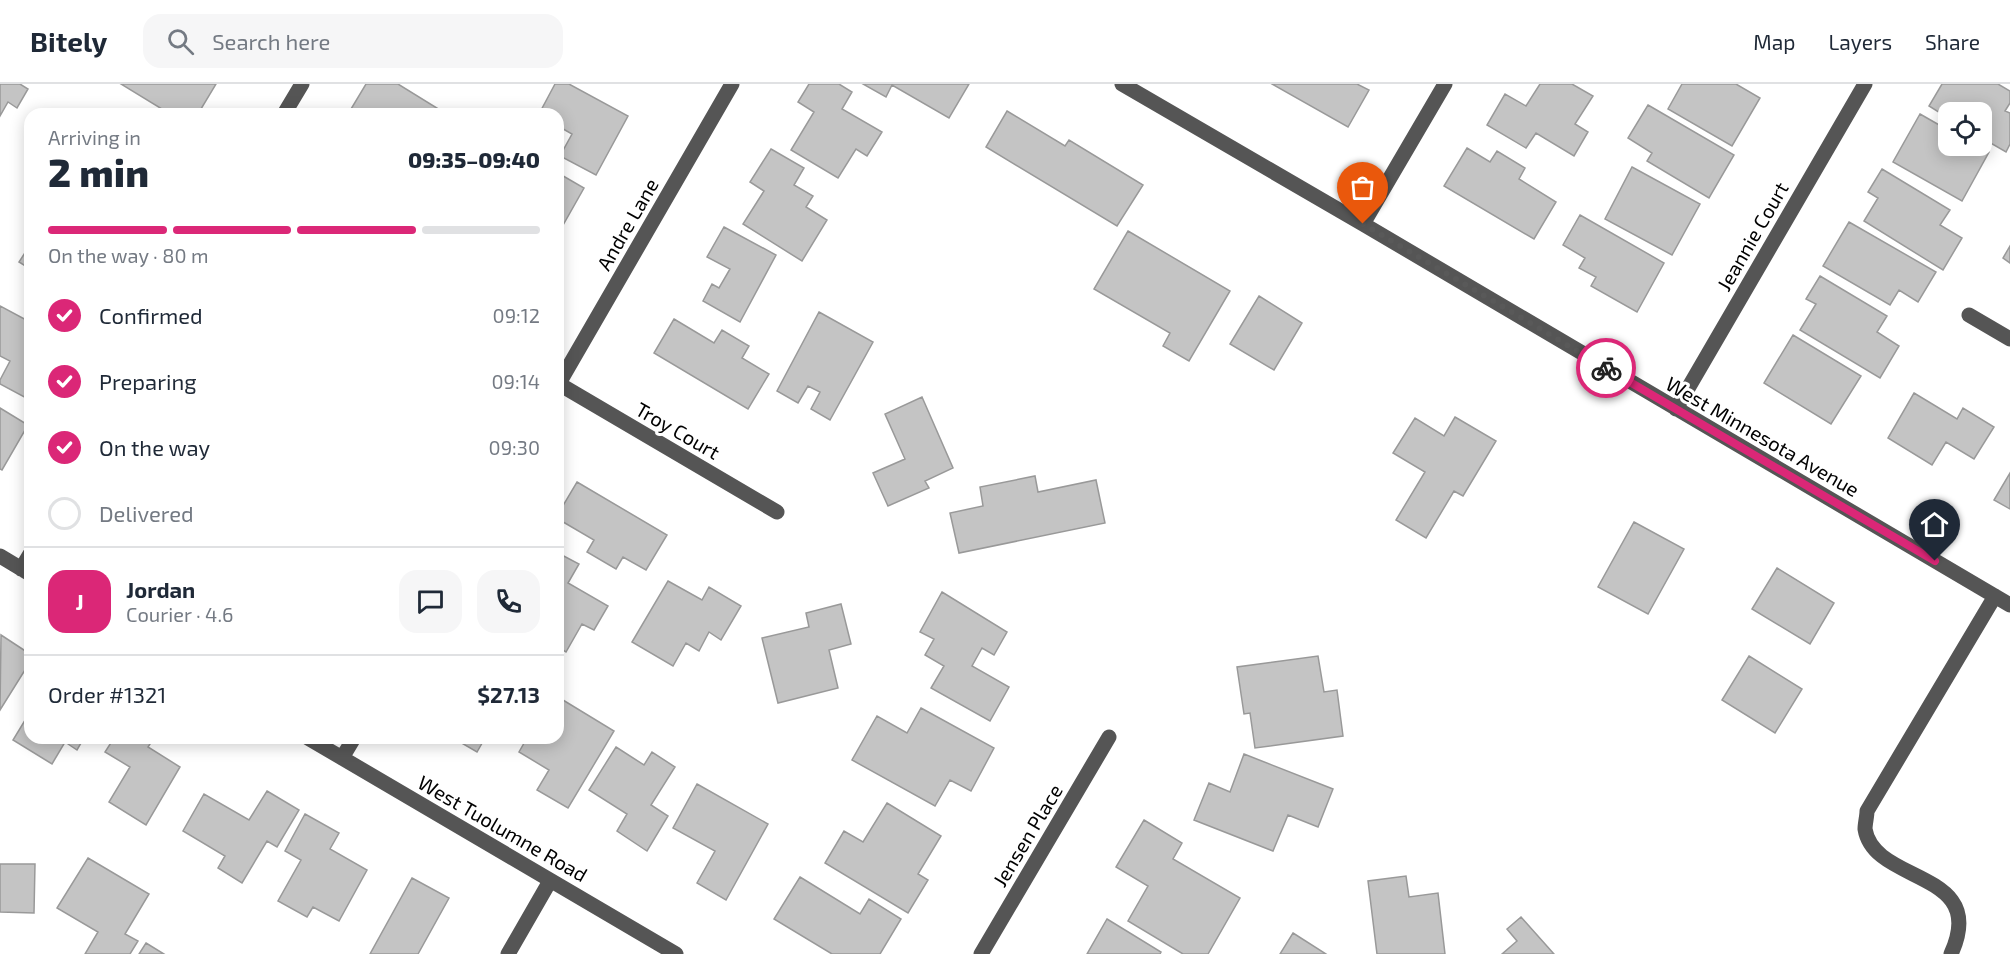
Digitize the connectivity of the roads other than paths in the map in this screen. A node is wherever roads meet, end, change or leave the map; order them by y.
1 (302, 84) edge
2 (732, 84) edge
3 (1122, 84) edge
4 (1445, 84) edge
5 (1865, 84) edge
6 (288, 108) edge
7 (1363, 224) junction
8 (1969, 315) dead end
9 (2010, 339) edge
10 (564, 375) edge
11 (564, 388) edge
12 (1676, 409) junction
13 (777, 512) dead end
14 (0, 556) edge
15 (24, 570) edge
16 (1995, 596) junction
17 (2010, 605) edge
18 (1109, 737) dead end
19 (318, 744) edge
20 (350, 744) edge
21 (342, 758) junction
22 (550, 881) junction
23 (508, 954) edge
24 (676, 954) edge
25 (981, 954) edge
26 (1951, 954) edge

1 - 6 street
2 - 10 street, Andre Lane
3 - 7 street, West Minnesota Avenue
4 - 7 street
5 - 12 street, Jeannie Court
7 - 12 street, West Minnesota Avenue
8 - 9 street
11 - 13 street, Troy Court
12 - 16 street, West Minnesota Avenue
14 - 15 street
16 - 17 street, West Minnesota Avenue
16 - 26 street
18 - 25 street, Jensen Place
19 - 21 street, West Tuolumne Road
20 - 21 street
21 - 22 street, West Tuolumne Road
22 - 23 street
22 - 24 street, West Tuolumne Road

